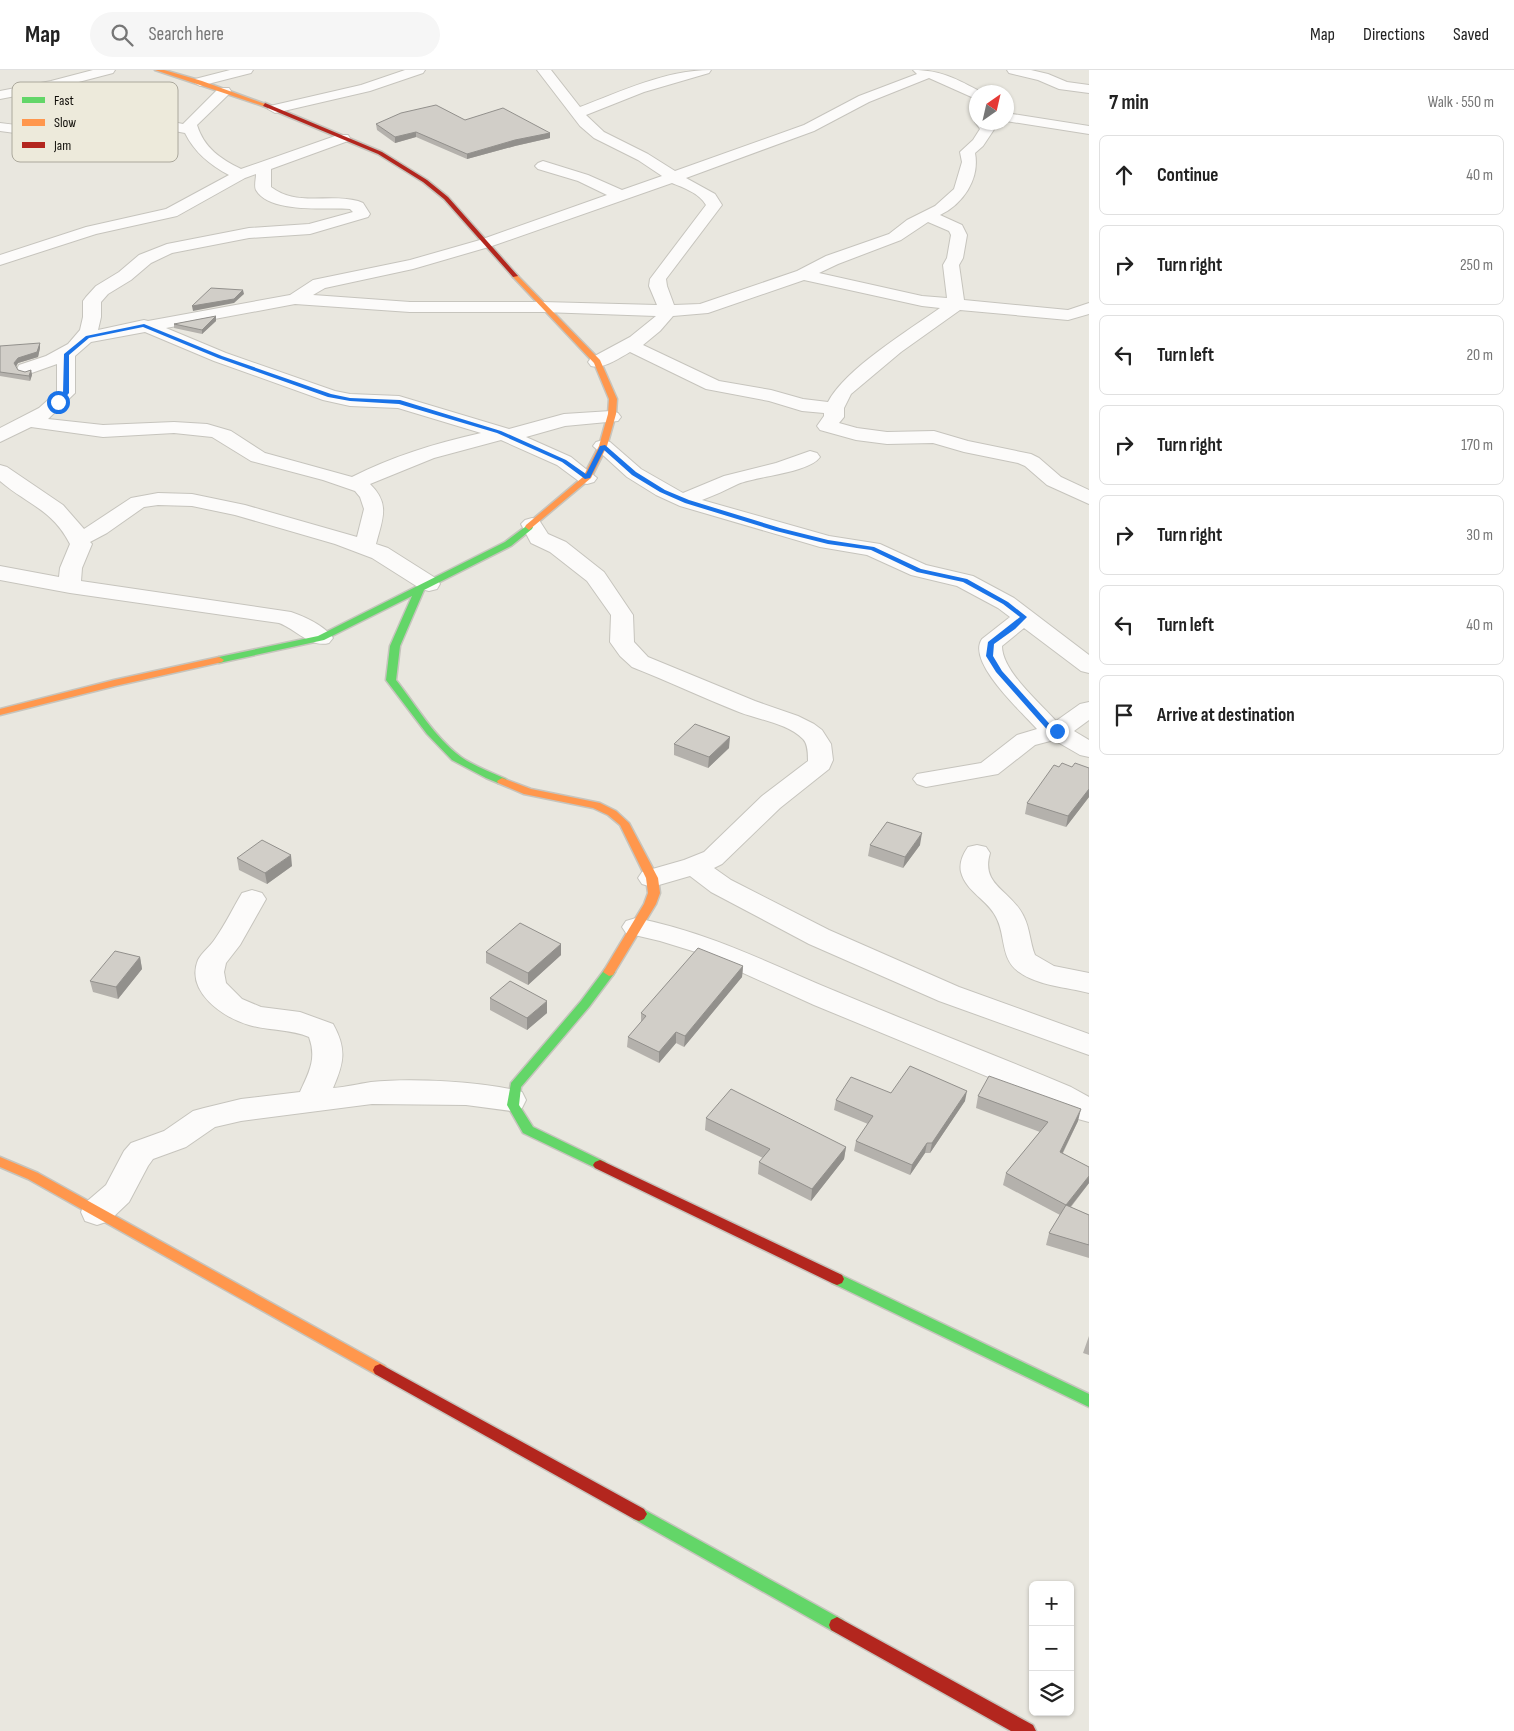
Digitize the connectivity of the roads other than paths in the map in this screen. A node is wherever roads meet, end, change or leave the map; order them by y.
1 (57, 70) edge
2 (108, 70) edge
3 (158, 70) edge
4 (246, 70) edge
5 (418, 70) edge
6 (544, 70) edge
7 (704, 70) edge
8 (1014, 70) edge
9 (960, 73) dead end
10 (929, 74) edge
11 (86, 76) junction
12 (60, 82) edge
13 (200, 82) junction
14 (1089, 89) edge
15 (224, 91) junction
16 (969, 91) edge
17 (275, 109) junction
18 (577, 113) junction
19 (1014, 118) edge
20 (178, 127) edge
21 (191, 130) junction
22 (987, 130) edge
23 (1089, 130) edge
24 (343, 138) junction
25 (264, 166) junction
26 (543, 166) dead end
27 (240, 175) junction
28 (673, 177) junction
29 (622, 196) junction
30 (928, 216) junction
31 (486, 243) junction
32 (0, 260) edge
33 (803, 275) junction
34 (295, 299) junction
35 (956, 305) junction
36 (543, 307) junction
37 (1089, 308) edge
38 (668, 311) junction
39 (1061, 315) junction
40 (144, 325) junction
41 (1089, 327) edge
42 (88, 337) junction
43 (629, 345) junction
44 (66, 355) junction
45 (598, 362) junction
46 (26, 369) dead end
47 (834, 408) junction
48 (611, 417) junction
49 (29, 421) junction
50 (506, 435) junction
51 (0, 436) edge
52 (603, 446) junction
53 (810, 457) dead end
54 (0, 471) edge
55 (587, 478) junction
56 (354, 484) junction
57 (1089, 498) edge
58 (683, 500) junction
59 (532, 524) junction
60 (79, 539) junction
61 (365, 547) junction
62 (0, 573) edge
63 (70, 586) junction
64 (425, 586) junction
65 (1024, 617) junction
66 (321, 638) junction
67 (1089, 666) edge
68 (1089, 709) edge
69 (0, 712) edge
70 (1055, 732) junction
71 (1089, 750) edge
72 (926, 779) dead end
73 (977, 853) dead end
74 (694, 866) junction
75 (652, 878) junction
76 (252, 899) dead end
77 (636, 927) junction
78 (1089, 983) edge
79 (1089, 1045) edge
80 (511, 1100) junction
81 (311, 1102) junction
82 (1089, 1111) edge
83 (0, 1162) edge
84 (96, 1212) junction
85 (1089, 1401) edge
86 (1027, 1731) edge

1 - 11 street
2 - 11 street
3 - 13 street
4 - 13 street
5 - 17 street
6 - 18 street
7 - 18 street
8 - 14 street
9 - 10 street
10 - 16 street
10 - 28 street
11 - 12 street
13 - 15 street
15 - 17 street
15 - 21 street
17 - 24 street
18 - 28 street
19 - 23 street
20 - 21 street
21 - 27 street
22 - 30 street
24 - 25 street
24 - 31 street
25 - 27 street
25 - 42 street
26 - 29 street
27 - 32 street
28 - 29 street
28 - 38 street
29 - 31 street
30 - 33 street
30 - 35 street
31 - 34 street
31 - 36 street
33 - 35 street
33 - 38 street
34 - 36 street
34 - 40 street
35 - 39 street
35 - 47 street
36 - 38 street
36 - 45 street
37 - 39 street
38 - 43 street
39 - 41 street
40 - 42 street
40 - 50 street
42 - 44 street
43 - 45 street
43 - 47 street
44 - 46 street
44 - 49 street
45 - 48 street
47 - 57 street
48 - 50 street
48 - 52 street
49 - 51 street
49 - 56 street
50 - 55 street
50 - 56 street
52 - 55 street
52 - 58 street
53 - 58 street
54 - 60 street
55 - 59 street
56 - 61 street
58 - 65 street
59 - 64 street
59 - 74 street
60 - 61 street
60 - 63 street
61 - 64 street
62 - 63 street
63 - 66 street
64 - 66 street
64 - 75 street
65 - 67 street
65 - 70 street
66 - 69 street
68 - 70 street
70 - 71 street
70 - 72 street
73 - 78 street
74 - 75 street
74 - 79 street
75 - 77 street
76 - 81 street
77 - 80 street
77 - 82 street
80 - 81 street
80 - 85 street
81 - 84 street
83 - 84 street
84 - 86 street

